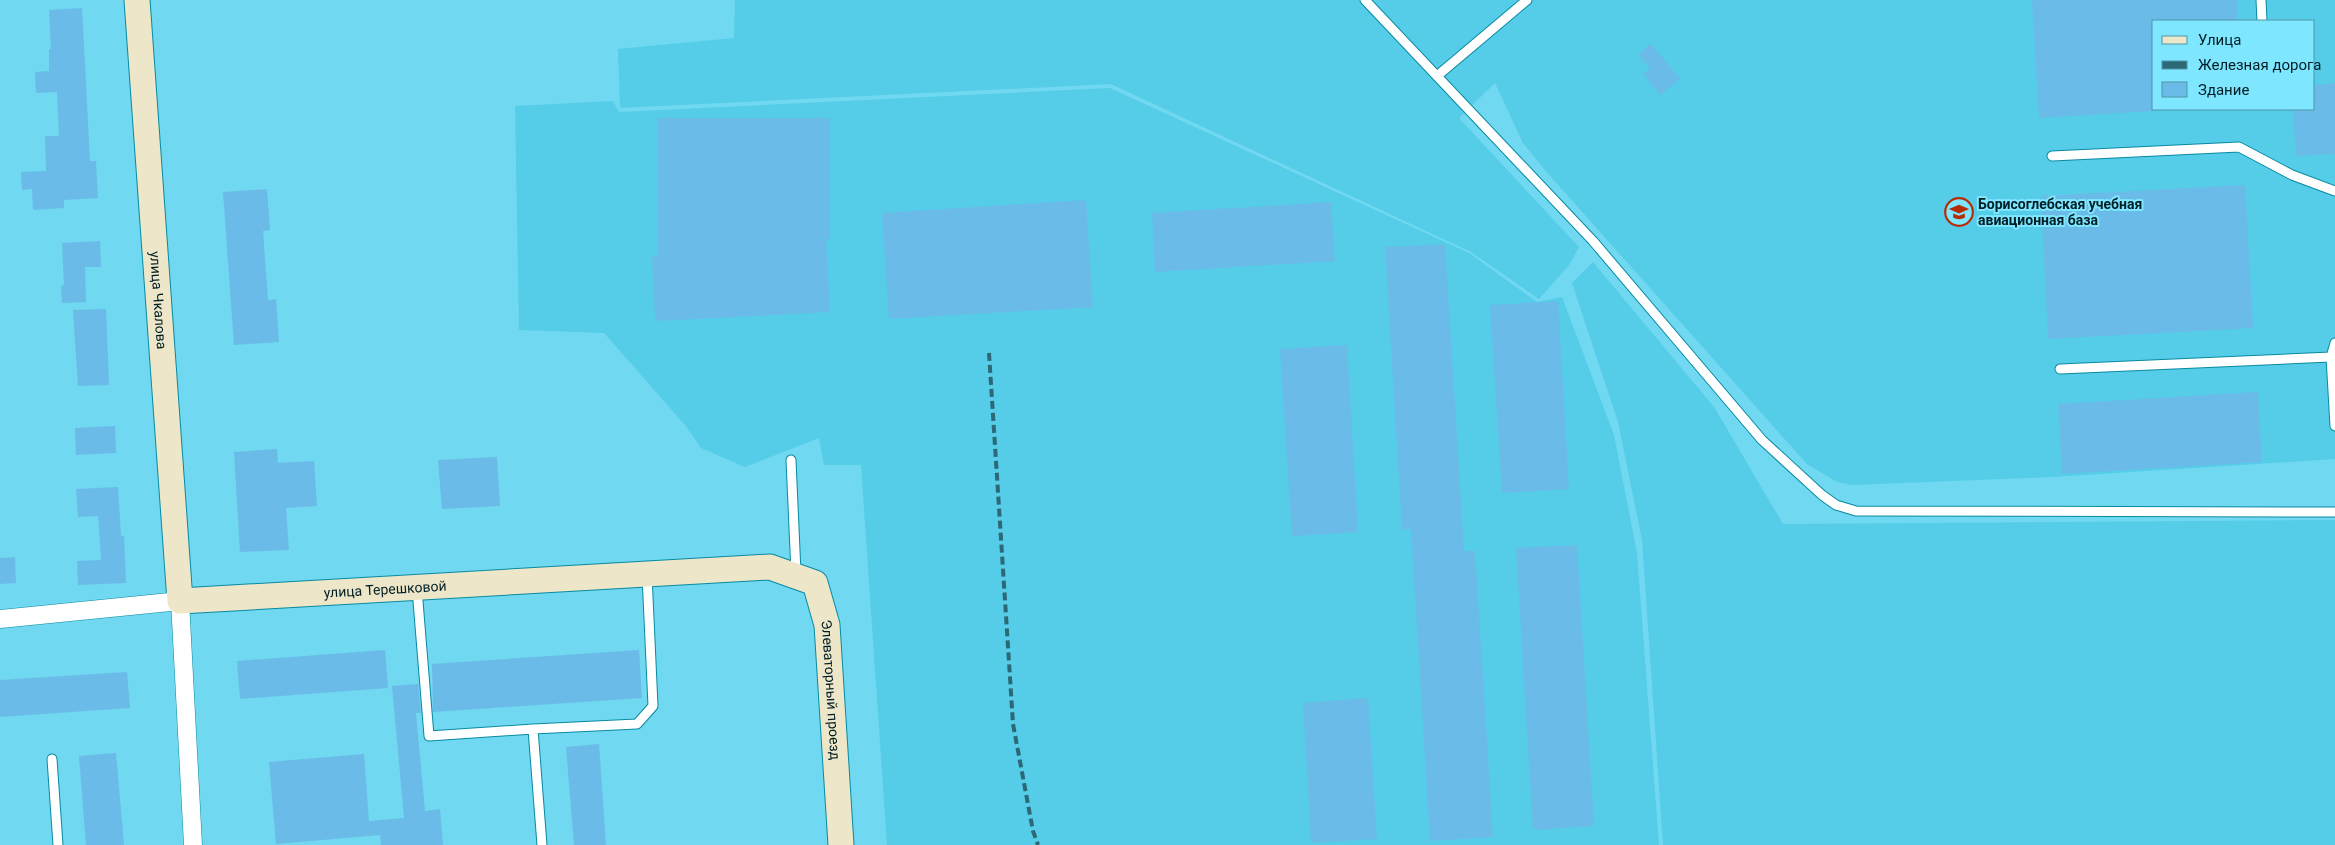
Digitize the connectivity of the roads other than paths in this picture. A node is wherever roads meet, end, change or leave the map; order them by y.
1 (137, 0) edge
2 (1365, 0) edge
3 (1527, 0) edge
4 (2261, 0) edge
5 (2262, 20) edge
6 (1437, 76) junction
7 (2052, 156) dead end
8 (2335, 191) edge
9 (2335, 343) edge
10 (2331, 357) junction
11 (2060, 369) dead end
12 (2334, 390) edge
13 (2335, 426) edge
14 (791, 460) dead end
15 (2335, 512) edge
16 (770, 567) joint
17 (647, 574) junction
18 (796, 576) junction
19 (416, 588) junction
20 (180, 601) junction
21 (0, 619) edge
22 (533, 729) junction
23 (52, 759) dead end
24 (58, 845) edge
25 (193, 845) edge
26 (542, 845) edge
27 (841, 845) edge

1 - 20 street, улица Чкалова
2 - 6 lane
3 - 6 lane
4 - 5 lane
6 - 15 lane
7 - 8 lane
9 - 10 lane
10 - 11 lane
10 - 12 lane
12 - 13 lane
14 - 18 lane
16 - 17 street, улица Терешковой
16 - 18 street, Элеваторный проезд
17 - 19 street, улица Терешковой
17 - 22 lane
18 - 27 street, Элеваторный проезд
19 - 20 street, улица Терешковой
19 - 22 lane
20 - 21 street, улица Терешковой
20 - 25 street
22 - 26 lane
23 - 24 lane

